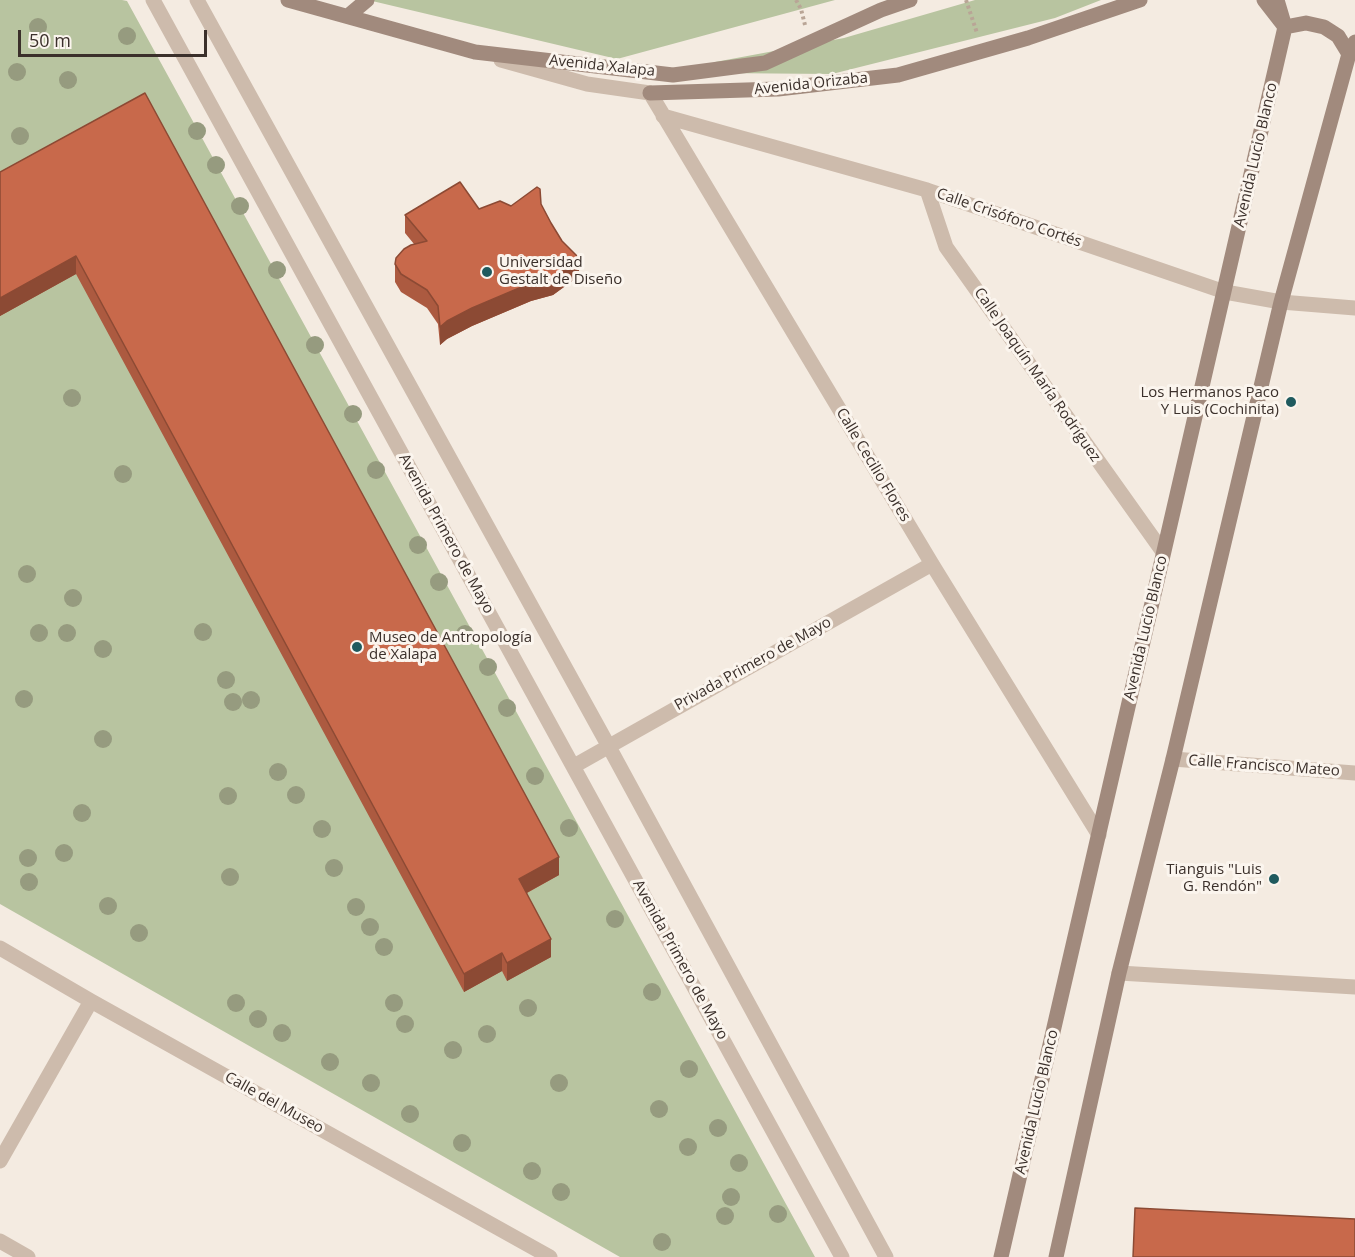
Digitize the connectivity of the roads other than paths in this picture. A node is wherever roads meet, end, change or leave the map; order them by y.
1 (153, 0) edge
2 (197, 0) edge
3 (288, 0) edge
4 (367, 0) edge
5 (910, 0) edge
6 (1140, 0) edge
7 (1264, 0) edge
8 (1277, 0) edge
9 (348, 16) junction
10 (1285, 27) junction
11 (1352, 48) edge
12 (475, 52) junction
13 (650, 93) junction
14 (663, 116) junction
15 (927, 190) junction
16 (1225, 292) junction
17 (1281, 302) junction
18 (1355, 308) edge
19 (1163, 552) junction
20 (932, 564) junction
21 (608, 745) junction
22 (1173, 759) junction
23 (574, 766) junction
24 (1355, 773) edge
25 (1099, 835) junction
26 (0, 948) edge
27 (1119, 973) junction
28 (1355, 987) edge
29 (91, 1001) junction
30 (0, 1161) edge
31 (0, 1241) edge
32 (28, 1257) edge
33 (550, 1257) edge
34 (842, 1257) edge
35 (886, 1257) edge
36 (1001, 1257) edge
37 (1056, 1257) edge

1 - 23 street, Avenida Primero de Mayo
2 - 21 street
3 - 9 main road, Avenida Xalapa
4 - 9 main road
5 - 12 main road, Avenida Xalapa
6 - 13 main road, Avenida Orizaba
7 - 10 main road
8 - 10 main road, Avenida Lucio Blanco
9 - 12 main road, Avenida Xalapa
10 - 11 main road
10 - 16 main road, Avenida Lucio Blanco
11 - 17 main road
12 - 13 street, Avenida Orizaba
13 - 14 street, Calle Cecilio Flores
14 - 15 street, Calle Crisóforo Cortés
14 - 20 street, Calle Cecilio Flores
15 - 16 street, Calle Crisóforo Cortés
15 - 19 street, Calle Joaquín María Rodríguez
16 - 17 street, Calle Crisóforo Cortés
16 - 19 main road, Avenida Lucio Blanco
17 - 18 street, Calle Crisóforo Cortés
17 - 22 main road
19 - 25 main road, Avenida Lucio Blanco
20 - 21 street, Privada Primero de Mayo
20 - 25 street, Calle Cecilio Flores
21 - 23 street, Privada Primero de Mayo
21 - 35 street
22 - 24 street, Calle Francisco Mateo
22 - 27 main road
23 - 34 street, Avenida Primero de Mayo
25 - 36 main road, Avenida Lucio Blanco
26 - 29 street, Calle del Museo
27 - 28 street
27 - 37 main road
29 - 30 street
29 - 33 street, Calle del Museo
31 - 32 street

